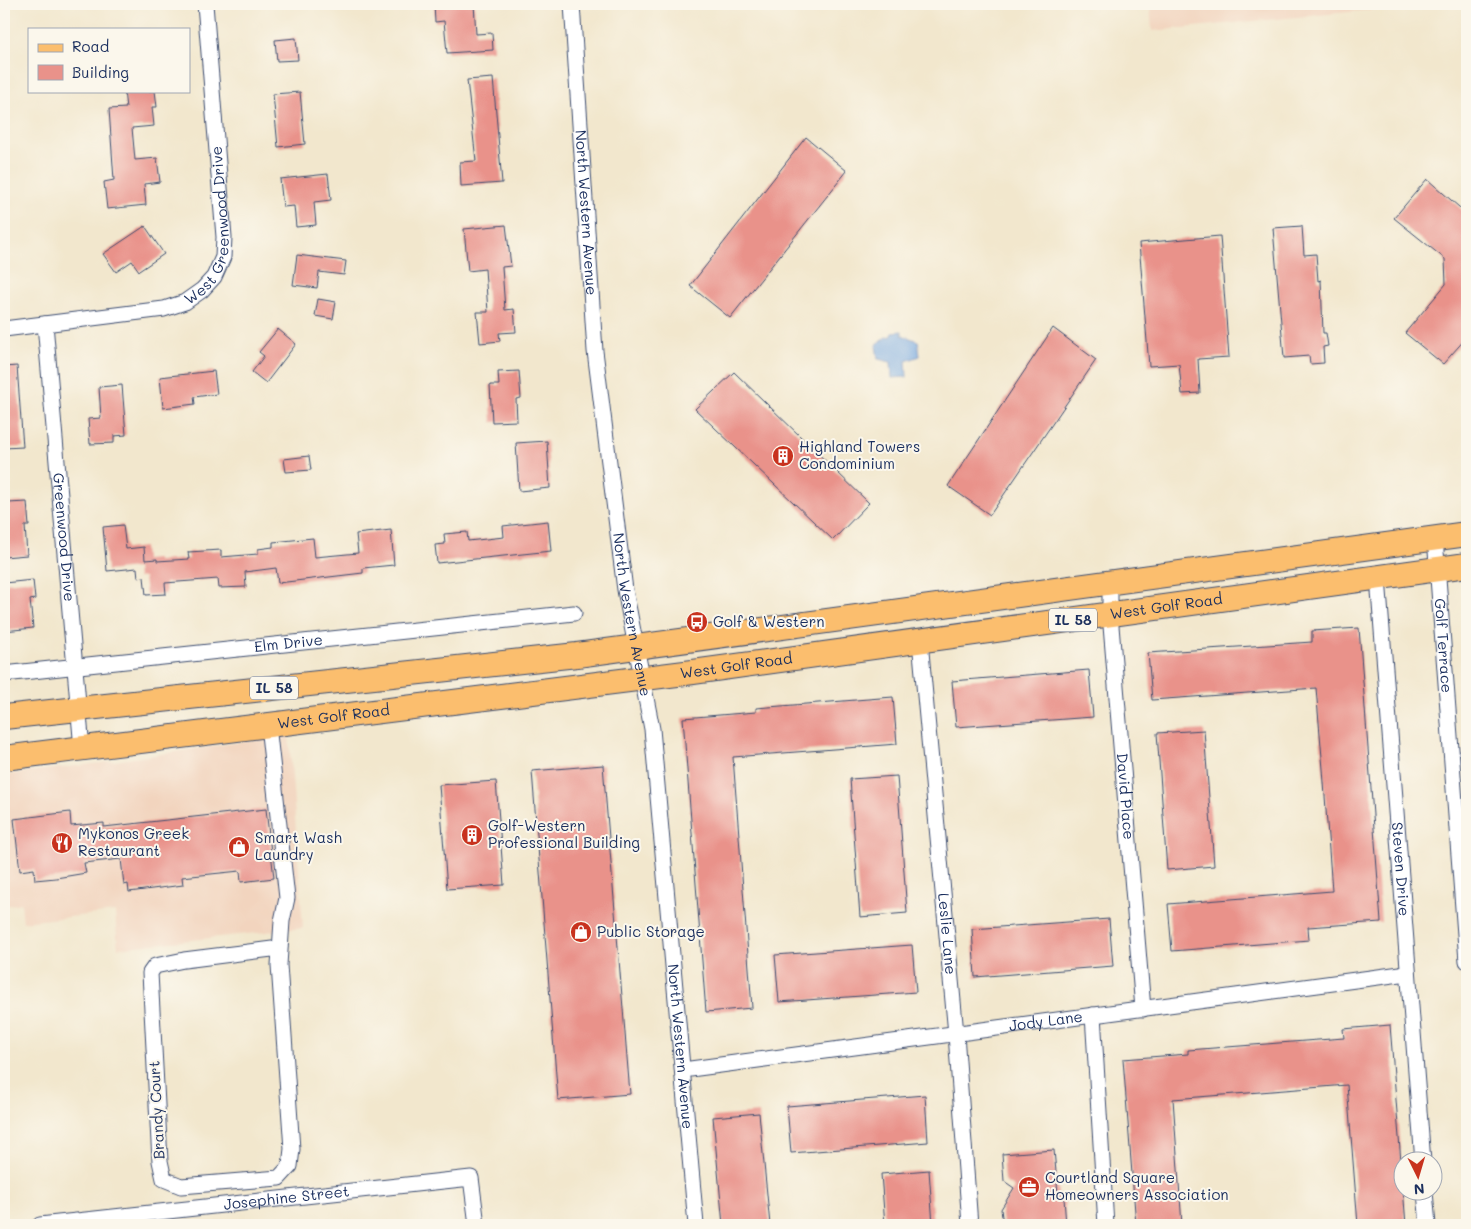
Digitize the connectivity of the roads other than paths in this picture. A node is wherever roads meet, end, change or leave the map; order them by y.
1 (205, 4) edge
2 (572, 4) edge
3 (46, 324) junction
4 (4, 329) edge
5 (1467, 534) edge
6 (1435, 538) junction
7 (1467, 565) edge
8 (1437, 569) junction
9 (1378, 578) junction
10 (1110, 583) junction
11 (574, 613) dead end
12 (1110, 614) junction
13 (920, 641) junction
14 (636, 648) junction
15 (75, 666) junction
16 (4, 674) edge
17 (642, 679) junction
18 (79, 709) junction
19 (4, 717) edge
20 (268, 725) junction
21 (82, 749) junction
22 (4, 758) edge
23 (280, 948) junction
24 (1467, 961) edge
25 (1408, 973) junction
26 (1142, 1009) junction
27 (1092, 1016) junction
28 (956, 1034) junction
29 (683, 1070) junction
30 (1422, 1152) edge
31 (1426, 1202) edge
32 (40, 1225) edge
33 (477, 1225) edge
34 (696, 1225) edge
35 (970, 1225) edge
36 (1106, 1225) edge
37 (1428, 1225) edge

1 - 3 street, West Greenwood Drive
2 - 14 street, North Western Avenue
3 - 4 street, West Greenwood Drive
3 - 15 street, Greenwood Drive
5 - 6 main road, West Golf Road / IL 58
6 - 8 street, Golf Terrace
6 - 10 main road, West Golf Road / IL 58
7 - 8 main road, West Golf Road / IL 58
8 - 9 main road, West Golf Road / IL 58
8 - 24 street, Golf Terrace
9 - 12 main road, West Golf Road / IL 58
9 - 25 street, Steven Drive
10 - 12 street, David Place
10 - 14 main road, West Golf Road / IL 58
11 - 15 street, Elm Drive
12 - 13 main road, West Golf Road / IL 58
12 - 26 street, David Place
13 - 17 main road, West Golf Road / IL 58
13 - 28 street, Leslie Lane
14 - 17 street, North Western Avenue
14 - 18 main road, West Golf Road / IL 58
15 - 16 street, Elm Drive
15 - 18 street, Greenwood Drive
17 - 20 main road, West Golf Road / IL 58
17 - 29 street, North Western Avenue
18 - 19 main road, West Golf Road / IL 58
18 - 21 street, Greenwood Drive
20 - 21 main road, West Golf Road / IL 58
20 - 23 street, Brandy Court
21 - 22 main road, West Golf Road / IL 58
23 - 23 street, Brandy Court
25 - 26 street, Jody Lane
25 - 30 street, Steven Drive
26 - 27 street, Jody Lane
27 - 28 street, Jody Lane
27 - 36 street
28 - 29 street, Jody Lane
28 - 35 street, Leslie Lane
29 - 34 street, North Western Avenue
31 - 37 street
32 - 33 street, Josephine Street

